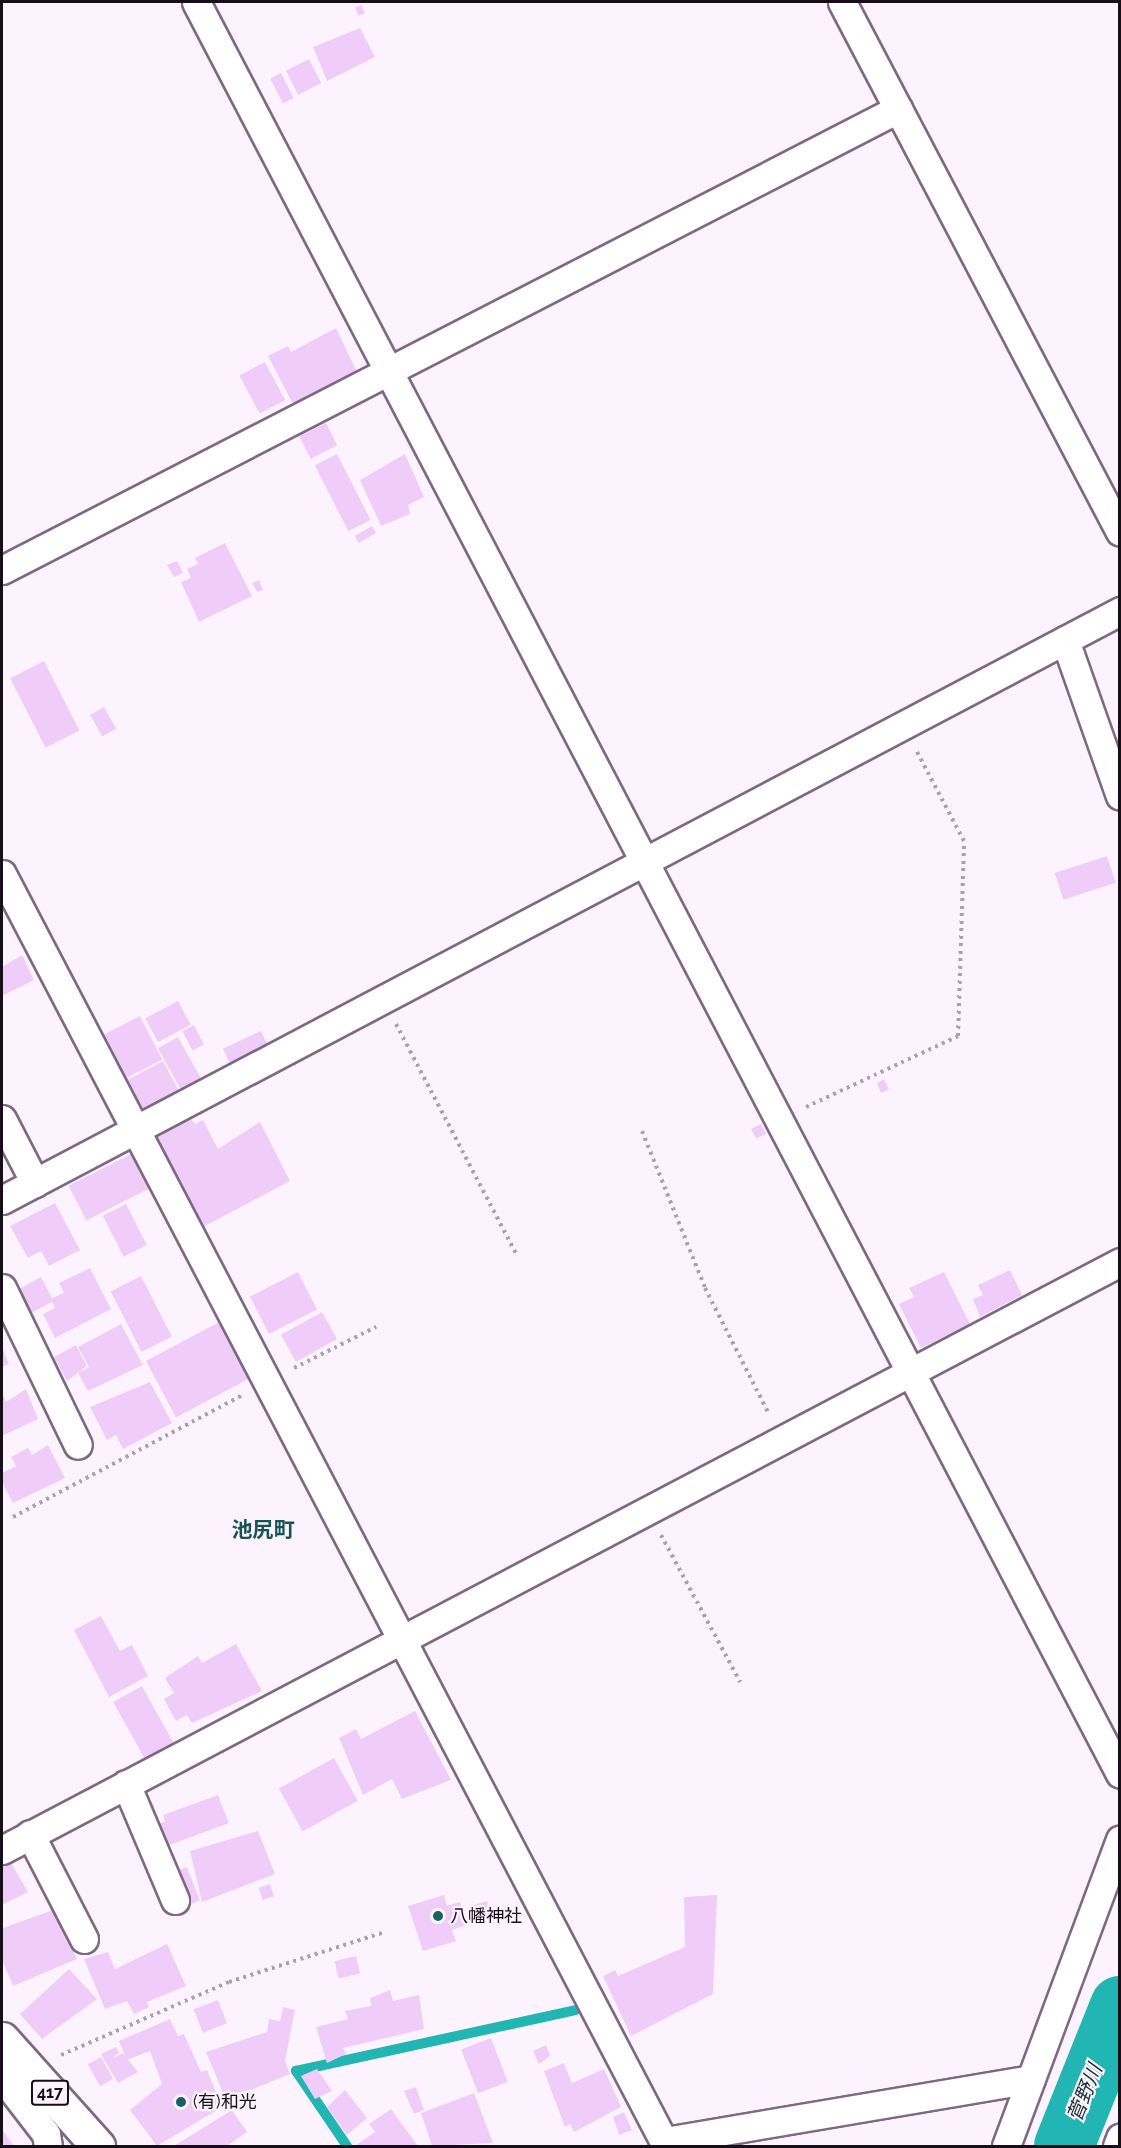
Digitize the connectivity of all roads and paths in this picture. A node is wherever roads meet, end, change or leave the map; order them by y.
1 (196, 2) edge
2 (842, 2) edge
3 (898, 109) junction
4 (391, 369) junction
5 (1119, 532) edge
6 (2, 570) edge
7 (1119, 611) edge
8 (1065, 640) junction
9 (903, 724) junction
10 (1119, 796) edge
11 (642, 861) junction
12 (2, 874) edge
13 (383, 999) junction
14 (2, 1119) edge
15 (778, 1120) junction
16 (135, 1130) junction
17 (642, 1131) dead end
18 (35, 1183) junction
19 (2, 1200) edge
20 (517, 1255) dead end
21 (1119, 1262) edge
22 (2, 1288) edge
23 (376, 1327) dead end
24 (910, 1372) junction
25 (268, 1381) junction
26 (781, 1439) junction
27 (78, 1444) dead end
28 (648, 1510) junction
29 (13, 1516) dead end
30 (404, 1638) junction
31 (740, 1682) dead end
32 (1119, 1774) edge
33 (126, 1784) junction
34 (30, 1834) junction
35 (1119, 1840) edge
36 (2, 1850) edge
37 (175, 1900) dead end
38 (385, 1932) dead end
39 (84, 1939) dead end
40 (2, 2040) edge
41 (14, 2073) edge
42 (1031, 2079) junction
43 (1119, 2138) edge
44 (665, 2144) edge
45 (48, 2146) edge
46 (98, 2146) edge
47 (1006, 2146) edge
48 (1117, 2146) edge

1 - 4 street
2 - 3 street
3 - 4 street
3 - 5 street
4 - 6 street
4 - 11 street
7 - 8 street
8 - 9 street
8 - 10 street
9 - 11 street
9 - 15 path
11 - 13 street
11 - 15 street
12 - 16 street
13 - 16 street
13 - 20 path
14 - 18 street
15 - 24 street
16 - 18 street
16 - 25 street
17 - 26 path
18 - 19 street
21 - 24 street
22 - 27 street
23 - 25 path
24 - 26 street
24 - 32 street
25 - 29 path
25 - 30 street
26 - 28 street
28 - 30 street
28 - 31 path
30 - 33 street
30 - 44 street
33 - 34 street
33 - 37 street
34 - 36 street
34 - 39 street
35 - 42 street
38 - 41 path
40 - 41 highway, 417
41 - 45 street
41 - 46 highway, 417
42 - 44 street
42 - 47 street
43 - 48 street

